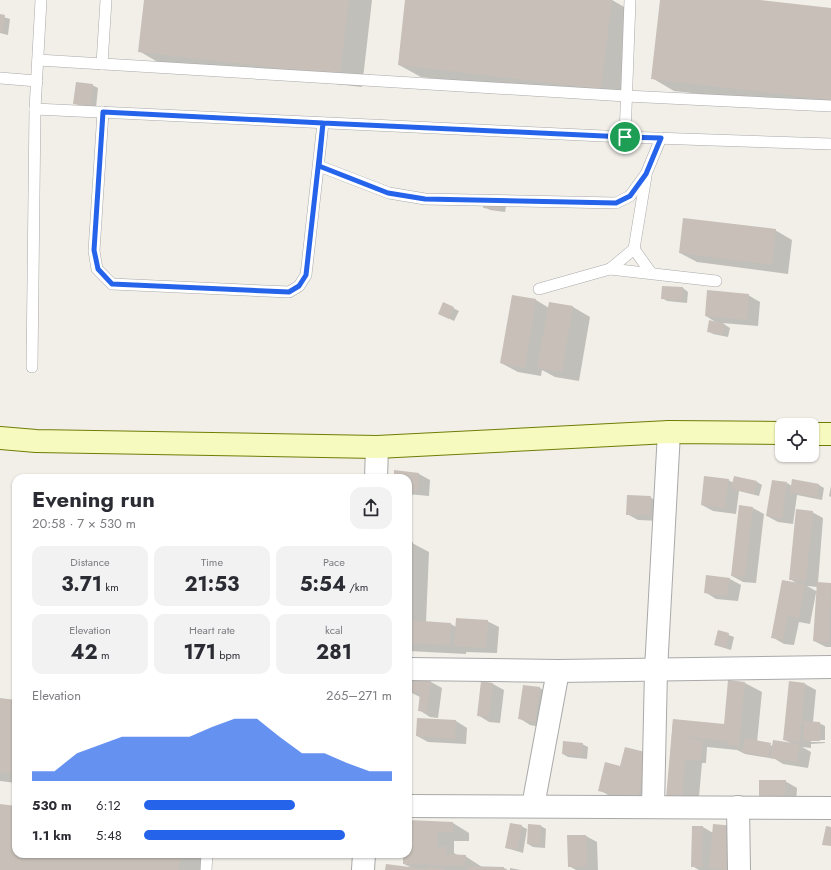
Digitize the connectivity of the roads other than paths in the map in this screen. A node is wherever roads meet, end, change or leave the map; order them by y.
1 (41, 0) edge
2 (106, 0) edge
3 (630, 0) edge
4 (38, 60) junction
5 (102, 64) junction
6 (0, 78) edge
7 (37, 81) junction
8 (626, 96) junction
9 (831, 106) edge
10 (35, 109) junction
11 (103, 112) junction
12 (323, 123) junction
13 (625, 137) junction
14 (661, 138) junction
15 (831, 144) edge
16 (319, 166) junction
17 (646, 174) junction
18 (634, 249) junction
19 (610, 269) junction
20 (651, 274) junction
21 (716, 281) dead end
22 (539, 289) dead end
23 (32, 367) dead end
24 (669, 432) junction
25 (775, 433) edge
26 (819, 434) edge
27 (831, 434) edge
28 (0, 438) edge
29 (377, 447) junction
30 (376, 474) edge
31 (831, 667) edge
32 (412, 669) edge
33 (656, 670) junction
34 (558, 671) junction
35 (412, 806) edge
36 (533, 806) junction
37 (653, 807) junction
38 (738, 807) junction
39 (831, 808) edge
40 (207, 858) edge
41 (364, 858) edge
42 (206, 870) edge
43 (363, 870) edge
44 (739, 870) edge

1 - 4 lane
2 - 5 lane
3 - 8 lane
4 - 5 lane
4 - 7 lane
5 - 8 lane
6 - 7 lane
7 - 10 lane
8 - 9 lane
8 - 13 lane
10 - 11 lane
10 - 23 lane
11 - 12 lane
11 - 16 lane
12 - 13 lane
12 - 16 lane
13 - 14 lane
14 - 15 lane
14 - 17 lane
16 - 17 lane
17 - 18 lane
18 - 19 lane
18 - 20 lane
19 - 20 lane
19 - 22 lane
20 - 21 lane
24 - 25 street
24 - 29 street
24 - 33 street
26 - 27 street
28 - 29 street
29 - 30 street
31 - 33 street
32 - 34 street
33 - 34 street
33 - 37 street
34 - 36 street
35 - 36 street
36 - 37 street
37 - 38 street
38 - 39 street
38 - 44 street
40 - 42 lane
41 - 43 street

